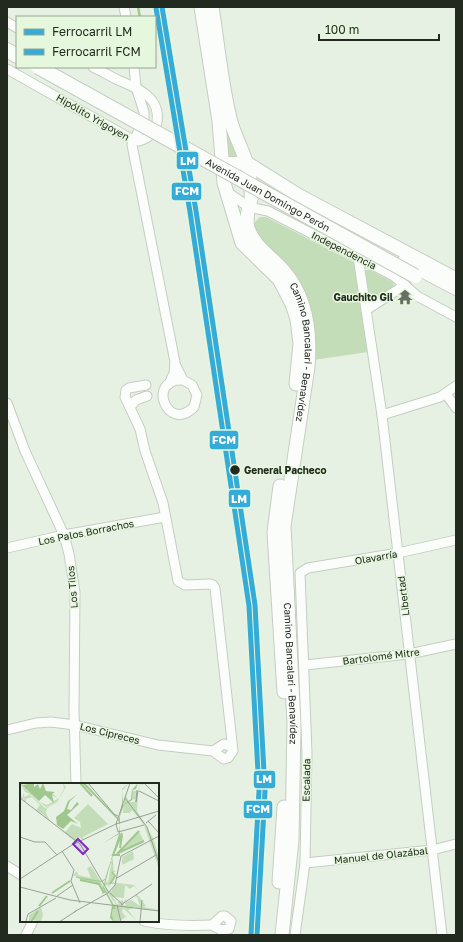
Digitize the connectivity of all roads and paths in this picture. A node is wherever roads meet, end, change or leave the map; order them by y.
1 (201, 7) edge
2 (212, 7) edge
3 (7, 22) edge
4 (16, 27) edge
5 (7, 41) edge
6 (16, 46) edge
7 (7, 50) edge
8 (16, 55) edge
9 (40, 68) edge
10 (58, 68) edge
11 (95, 68) edge
12 (134, 68) edge
13 (7, 69) edge
14 (136, 87) junction
15 (133, 140) junction
16 (247, 163) junction
17 (222, 164) junction
18 (227, 192) junction
19 (249, 207) junction
20 (358, 257) junction
21 (456, 279) edge
22 (410, 280) junction
23 (456, 288) edge
24 (456, 298) edge
25 (366, 310) junction
26 (456, 318) edge
27 (175, 362) junction
28 (183, 380) junction
29 (169, 384) junction
30 (146, 385) dead end
31 (456, 386) edge
32 (446, 394) junction
33 (147, 396) dead end
34 (7, 403) edge
35 (130, 407) junction
36 (456, 408) edge
37 (382, 415) junction
38 (165, 517) junction
39 (64, 535) junction
40 (456, 540) edge
41 (7, 548) edge
42 (398, 553) junction
43 (299, 576) joint
44 (456, 644) edge
45 (410, 654) junction
46 (305, 665) junction
47 (75, 725) junction
48 (7, 730) edge
49 (76, 783) edge
50 (456, 844) edge
51 (432, 850) junction
52 (305, 862) junction
53 (7, 866) edge
54 (20, 874) edge
55 (32, 922) edge
56 (150, 922) edge
57 (212, 925) dead end
58 (26, 935) edge
59 (274, 935) edge
60 (282, 935) edge
61 (295, 935) edge
62 (442, 935) edge

1 - 17 main road, Camino Bancalari - Benavídez
2 - 16 main road, Camino Bancalari - Benavídez
3 - 4 street
5 - 6 main road
7 - 8 main road
9 - 22 main road, Avenida Juan Domingo Perón, bridge
10 - 23 main road
11 - 14 street, Hipólito Yrigoyen
12 - 14 street
13 - 15 street, Hipólito Yrigoyen
14 - 15 street
14 - 15 street, Hipólito Yrigoyen
15 - 27 street
16 - 17 main road
16 - 19 main road, Camino Bancalari - Benavídez
16 - 21 main road
17 - 18 main road, Camino Bancalari - Benavídez
18 - 19 street, Independencia
18 - 59 main road, Camino Bancalari - Benavídez
19 - 20 street, Independencia
19 - 60 main road, Camino Bancalari - Benavídez
20 - 22 street, Independencia
20 - 25 street, Libertad
22 - 24 main road, Avenida Juan Domingo Perón
22 - 25 street
22 - 26 street, Independencia
25 - 37 street, Libertad
27 - 28 street
27 - 29 street
28 - 29 street
28 - 29 street
30 - 35 street
31 - 32 street
32 - 36 street
32 - 37 street
33 - 35 street
34 - 39 street, Los Tilos
35 - 38 street
37 - 42 street, Libertad
38 - 39 street, Los Palos Borrachos
38 - 47 street, Los Cipreces
39 - 41 street, Los Palos Borrachos
39 - 47 street, Los Tilos
40 - 42 street, Olavarría
42 - 43 street, Olavarría
42 - 45 street, Libertad
43 - 46 street, Escalada
44 - 45 street, Bartolomé Mitre
45 - 46 street, Bartolomé Mitre
45 - 51 street, Libertad
46 - 52 street, Escalada
47 - 48 street, Los Cipreces
47 - 49 street, Los Tilos
50 - 51 street, Manuel de Olazábal
51 - 52 street, Manuel de Olazábal
51 - 62 street, Libertad
52 - 61 street, Escalada
53 - 54 street
55 - 58 street
56 - 57 street

